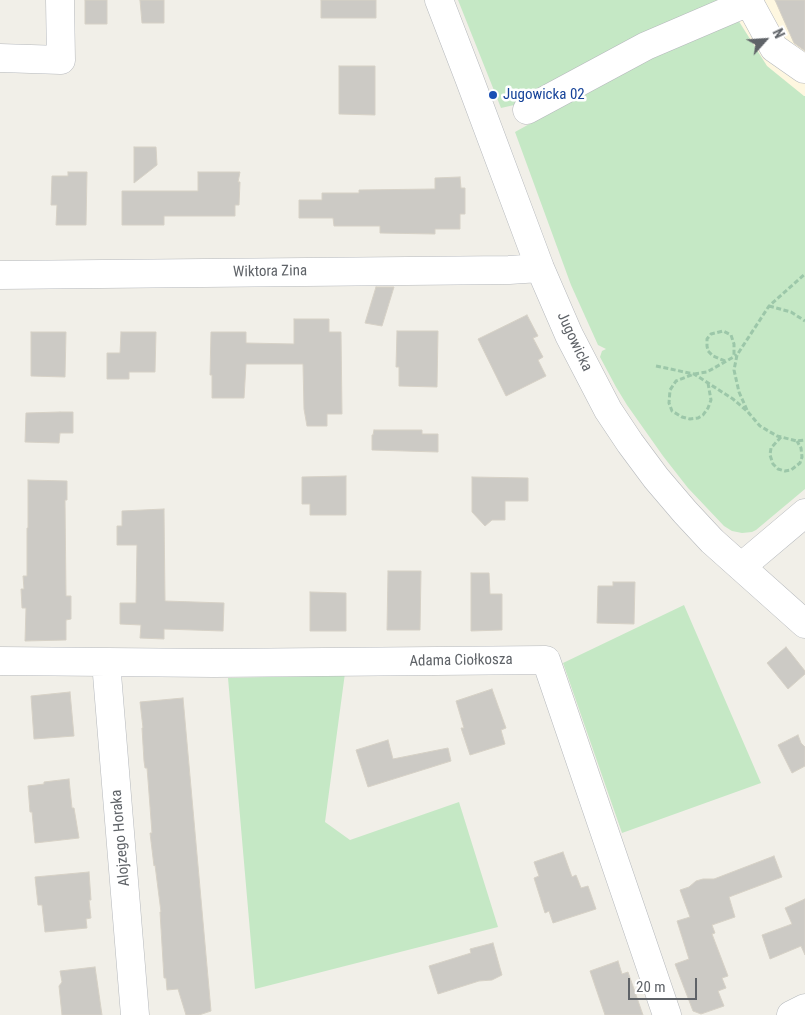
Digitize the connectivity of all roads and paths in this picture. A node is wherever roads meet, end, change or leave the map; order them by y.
1 (60, 0) edge
2 (439, 0) edge
3 (749, 1) edge
4 (0, 58) edge
5 (805, 68) edge
6 (527, 110) dead end
7 (540, 268) junction
8 (805, 274) edge
9 (0, 275) edge
10 (769, 306) junction
11 (805, 321) edge
12 (736, 355) junction
13 (726, 361) junction
14 (656, 366) dead end
15 (694, 374) junction
16 (708, 382) junction
17 (747, 411) junction
18 (781, 437) junction
19 (805, 440) edge
20 (797, 441) junction
21 (805, 513) edge
22 (741, 567) junction
23 (805, 624) edge
24 (0, 661) edge
25 (106, 662) junction
26 (805, 1008) edge
27 (135, 1015) edge
28 (667, 1015) edge
29 (791, 1015) edge

1 - 4 street
2 - 7 street, Jugowicka
3 - 5 street
3 - 6 street
7 - 9 street, Wiktora Zina
7 - 22 street, Jugowicka
8 - 10 path
10 - 11 path
10 - 12 path
12 - 13 path
12 - 13 path
12 - 17 path
13 - 15 path
14 - 15 path
15 - 16 path
15 - 16 path
16 - 17 path
17 - 18 path
18 - 20 path
18 - 20 path
19 - 20 path
21 - 22 street
22 - 23 street, Jugowicka
24 - 25 street, Adama Ciołkosza
25 - 27 street, Alojzego Horaka
25 - 28 street, Adama Ciołkosza
26 - 29 street

